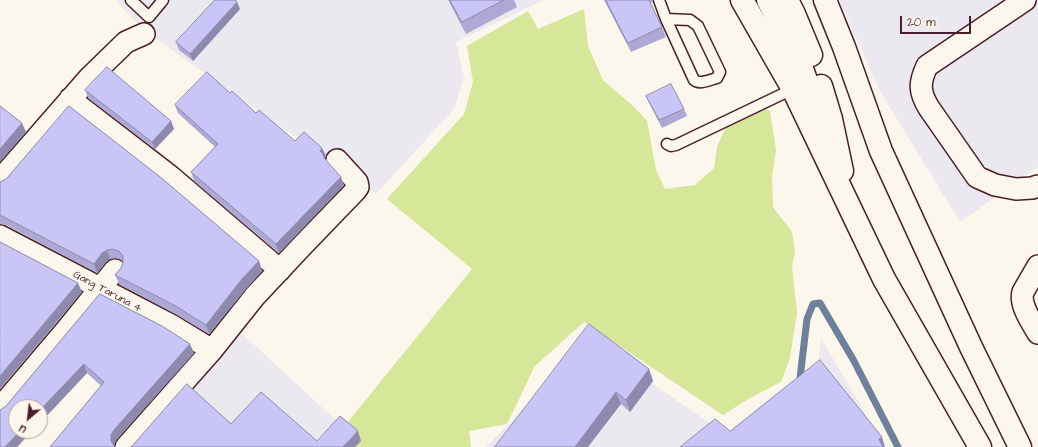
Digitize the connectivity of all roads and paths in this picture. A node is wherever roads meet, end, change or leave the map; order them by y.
1 (131, 0) edge
2 (163, 0) edge
3 (659, 0) edge
4 (742, 0) edge
5 (768, 0) edge
6 (788, 0) edge
7 (825, 0) edge
8 (1025, 0) edge
9 (666, 19) junction
10 (144, 34) dead end
11 (793, 89) junction
12 (70, 99) junction
13 (667, 144) dead end
14 (337, 160) dead end
15 (2, 175) edge
16 (1038, 186) edge
17 (848, 204) junction
18 (0, 236) edge
19 (1038, 266) edge
20 (115, 270) dead end
21 (280, 270) junction
22 (100, 288) junction
23 (1038, 333) edge
24 (212, 350) junction
25 (0, 408) edge
26 (126, 447) edge
27 (980, 447) edge
28 (1020, 447) edge

1 - 2 lane
3 - 9 lane
4 - 11 highway
5 - 17 highway
6 - 17 highway
7 - 28 highway
8 - 16 street
9 - 9 lane
10 - 12 street
11 - 13 lane
11 - 17 highway
12 - 15 street
12 - 21 street
14 - 21 street
17 - 27 highway
18 - 22 street, Gang Taruna 4
19 - 23 street
20 - 22 street
21 - 24 street
22 - 24 street, Gang Taruna 4
22 - 25 street
24 - 26 street

